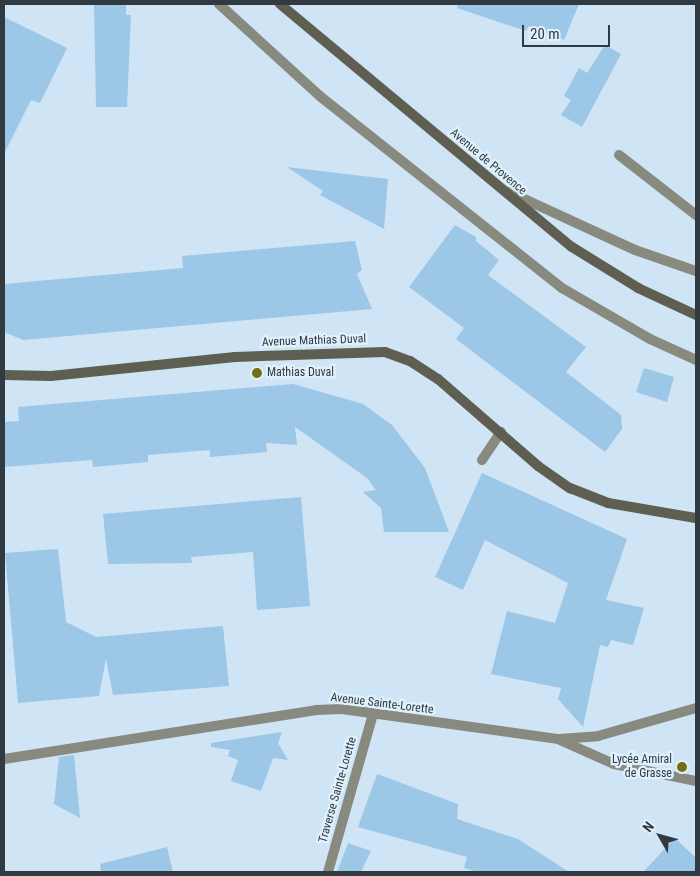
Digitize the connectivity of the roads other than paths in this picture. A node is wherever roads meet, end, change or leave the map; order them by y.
1 (219, 4) edge
2 (280, 4) edge
3 (619, 155) dead end
4 (498, 187) junction
5 (696, 215) edge
6 (696, 271) edge
7 (696, 315) edge
8 (696, 360) edge
9 (4, 375) edge
10 (501, 432) junction
11 (482, 460) dead end
12 (696, 518) edge
13 (696, 708) edge
14 (373, 714) junction
15 (559, 739) junction
16 (4, 759) edge
17 (696, 781) edge
18 (328, 872) edge

1 - 8 street
2 - 4 main road, Avenue de Provence
3 - 5 street
4 - 6 street
4 - 7 main road, Avenue de Provence
9 - 10 main road, Avenue Mathias Duval
10 - 11 street
10 - 12 main road, Avenue Mathias Duval
13 - 15 street, Avenue Sainte-Lorette
14 - 15 street, Avenue Sainte-Lorette
14 - 16 street, Avenue Sainte-Lorette
14 - 18 street, Traverse Sainte-Lorette
15 - 17 street

